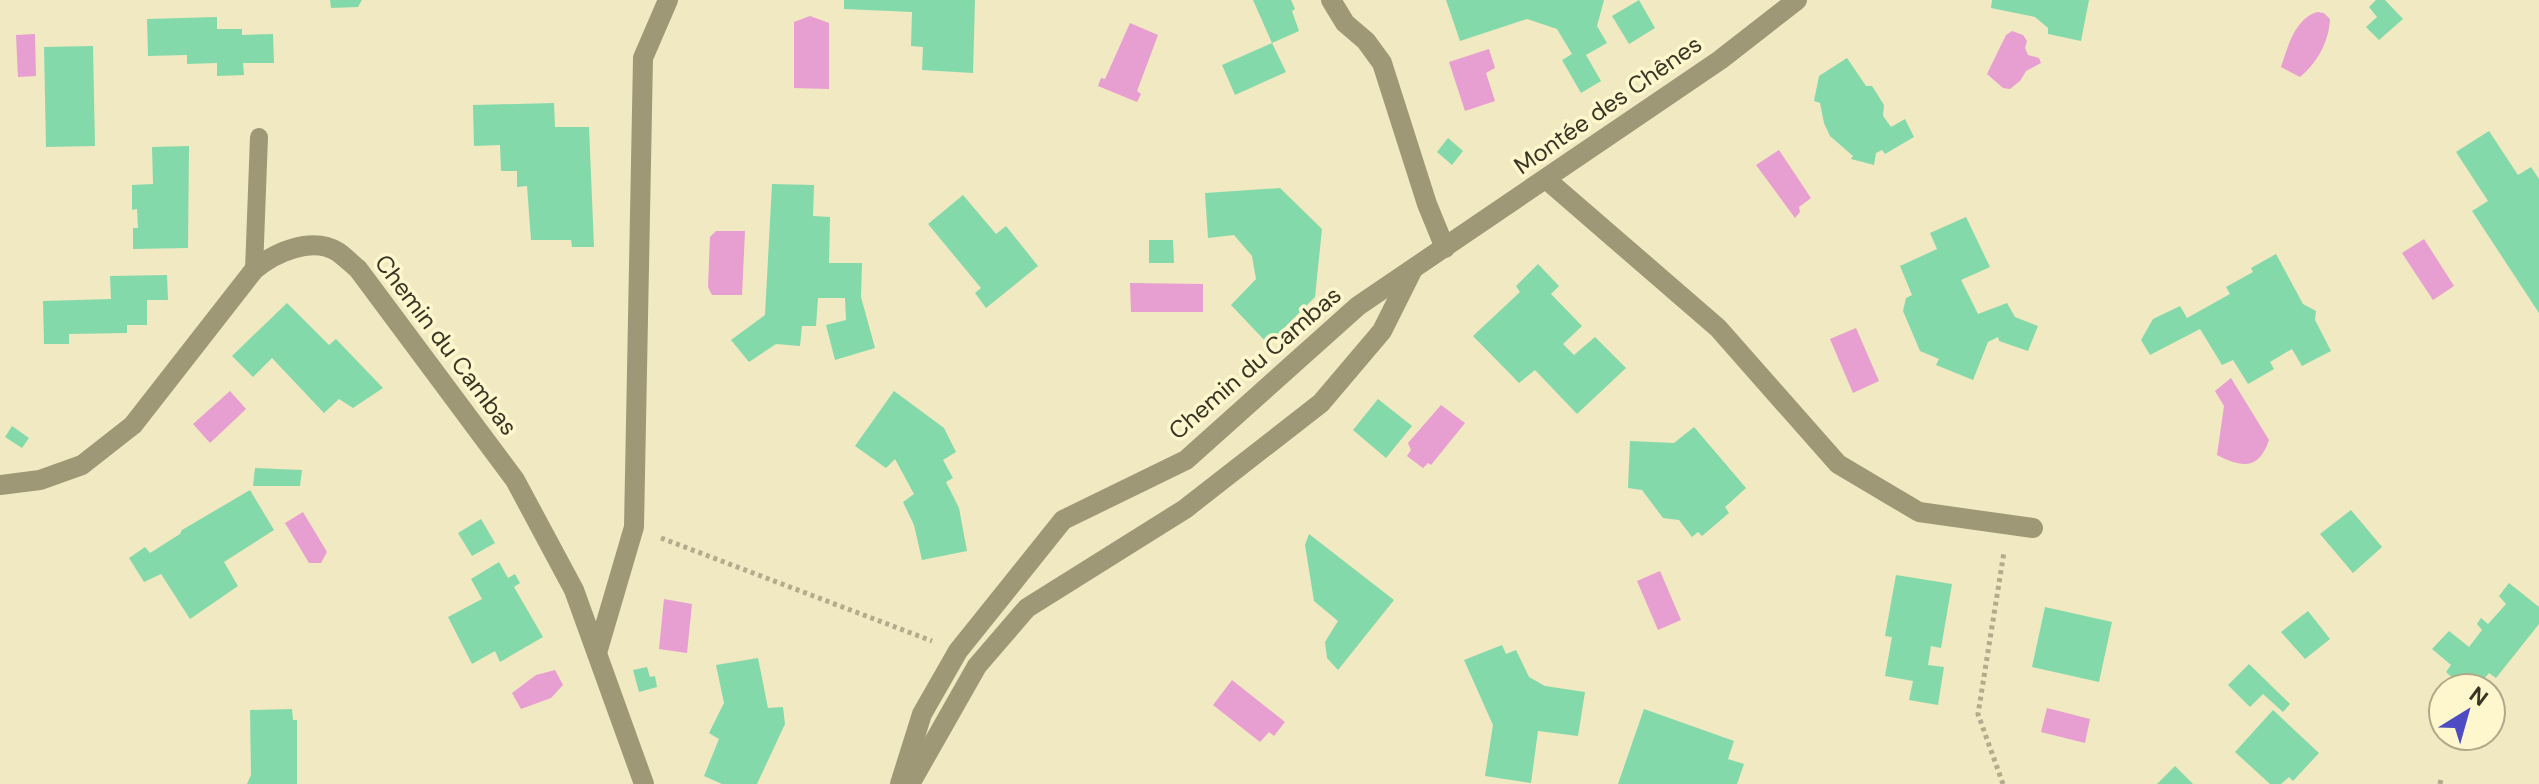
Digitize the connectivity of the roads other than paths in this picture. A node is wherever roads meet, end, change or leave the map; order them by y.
1 (668, 0) edge
2 (1331, 0) edge
3 (1797, 0) edge
4 (259, 137) dead end
5 (1547, 180) junction
6 (1445, 248) junction
7 (1414, 267) junction
8 (254, 270) junction
9 (0, 485) edge
10 (2033, 528) road end
11 (597, 653) junction
12 (644, 784) edge
13 (900, 784) edge
14 (910, 784) edge

1 - 11 street
2 - 6 street
3 - 5 street, Montée des Chênes
4 - 8 lane
5 - 6 street, Montée des Chênes
5 - 10 street
6 - 7 street, Chemin du Cambas
7 - 13 street, Chemin du Cambas
7 - 14 street
8 - 9 street, Chemin du Cambas
8 - 11 street, Chemin du Cambas
11 - 12 street, Chemin du Cambas

